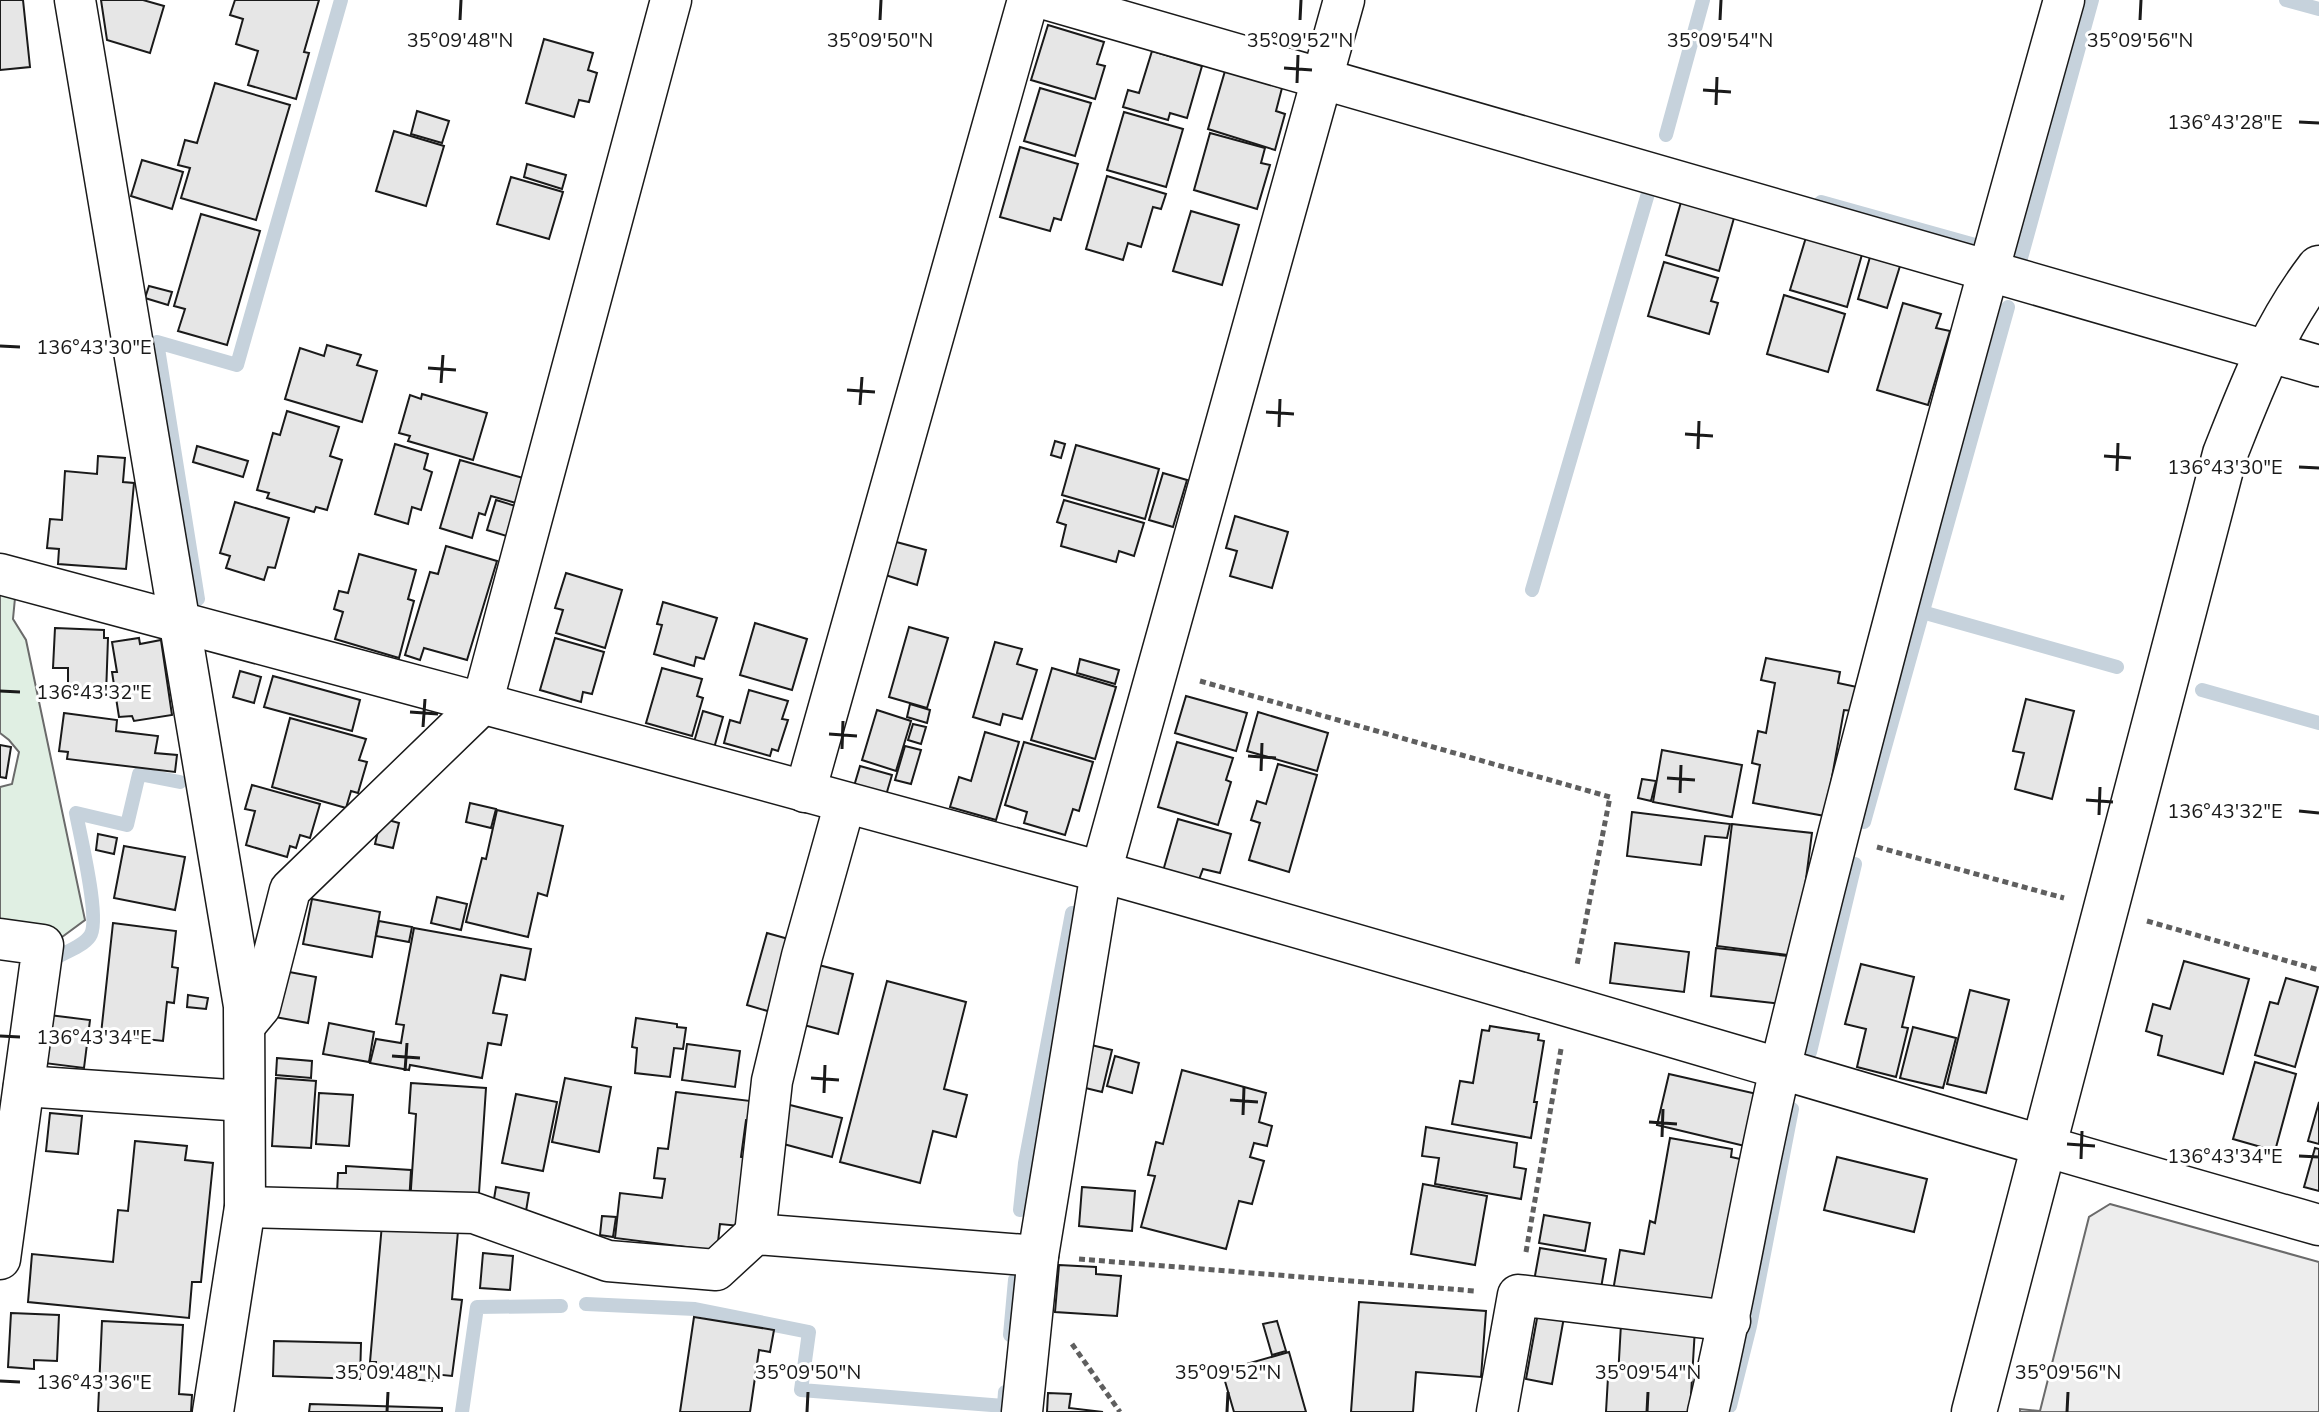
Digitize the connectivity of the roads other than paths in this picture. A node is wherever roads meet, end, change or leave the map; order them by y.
1 (75, 0) edge
2 (671, 0) edge
3 (1028, 0) edge
4 (1049, 0) edge
5 (1344, 0) edge
6 (2064, 0) edge
7 (1323, 78) junction
8 (2319, 268) edge
9 (1988, 270) junction
10 (2266, 351) junction
11 (2319, 366) edge
12 (0, 574) edge
13 (181, 623) junction
14 (482, 704) junction
15 (805, 792) junction
16 (845, 803) junction
17 (1101, 872) junction
18 (0, 939) edge
19 (245, 1026) junction
20 (1780, 1068) junction
21 (24, 1086) junction
22 (244, 1101) junction
23 (2042, 1147) junction
24 (245, 1207) junction
25 (2319, 1225) edge
26 (755, 1234) junction
27 (1038, 1256) junction
28 (0, 1259) edge
29 (1730, 1321) junction
30 (213, 1412) edge
31 (1022, 1412) edge
32 (1497, 1412) edge
33 (1708, 1412) edge
34 (1974, 1412) edge

1 - 13 street
2 - 14 street
3 - 15 street
4 - 7 street
5 - 7 street
6 - 9 street
7 - 9 street
7 - 17 street
8 - 10 street
9 - 10 street
9 - 20 street
10 - 11 street
10 - 23 street
12 - 13 street
13 - 14 street
13 - 19 street
14 - 15 street
14 - 19 street
15 - 16 street
16 - 17 street
16 - 26 street
17 - 20 street
17 - 27 street
18 - 21 street
19 - 22 street
20 - 23 street
20 - 29 street
21 - 22 street
21 - 28 street
22 - 24 street
23 - 25 street
23 - 34 street
24 - 26 street
24 - 30 street
26 - 27 street
27 - 31 street
29 - 32 street
29 - 33 street

